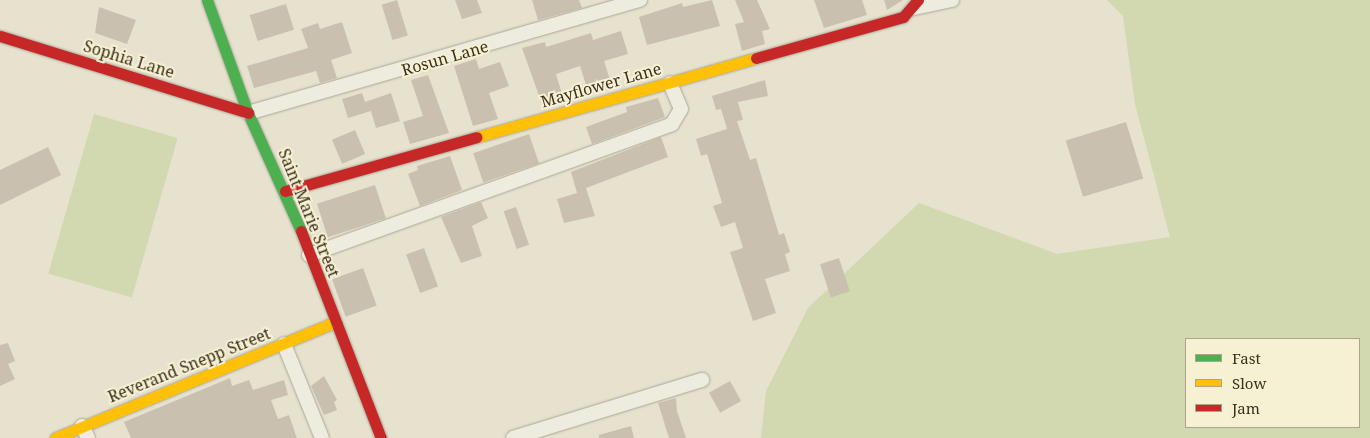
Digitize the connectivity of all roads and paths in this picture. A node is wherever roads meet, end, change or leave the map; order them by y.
1 (207, 0) edge
2 (640, 0) edge
3 (952, 0) edge
4 (916, 4) edge
5 (0, 36) edge
6 (670, 83) junction
7 (248, 113) junction
8 (285, 191) junction
9 (310, 255) junction
10 (335, 322) junction
11 (284, 344) junction
12 (702, 380) dead end
13 (85, 432) edge
14 (56, 438) edge
15 (322, 438) edge
16 (381, 438) edge
17 (513, 438) edge

1 - 7 street, Saint Marie Street
2 - 7 street, Rosun Lane
3 - 4 street
4 - 6 street, Mayflower Lane
5 - 7 street, Sophia Lane
6 - 8 street, Mayflower Lane
6 - 9 street
7 - 8 street, Saint Marie Street
8 - 9 street, Saint Marie Street
9 - 10 street, Saint Marie Street
10 - 11 street, Reverand Snepp Street
10 - 16 street, Saint Marie Street
11 - 13 street, Reverand Snepp Street
11 - 15 street
12 - 17 street
13 - 14 street, Reverand Snepp Street

